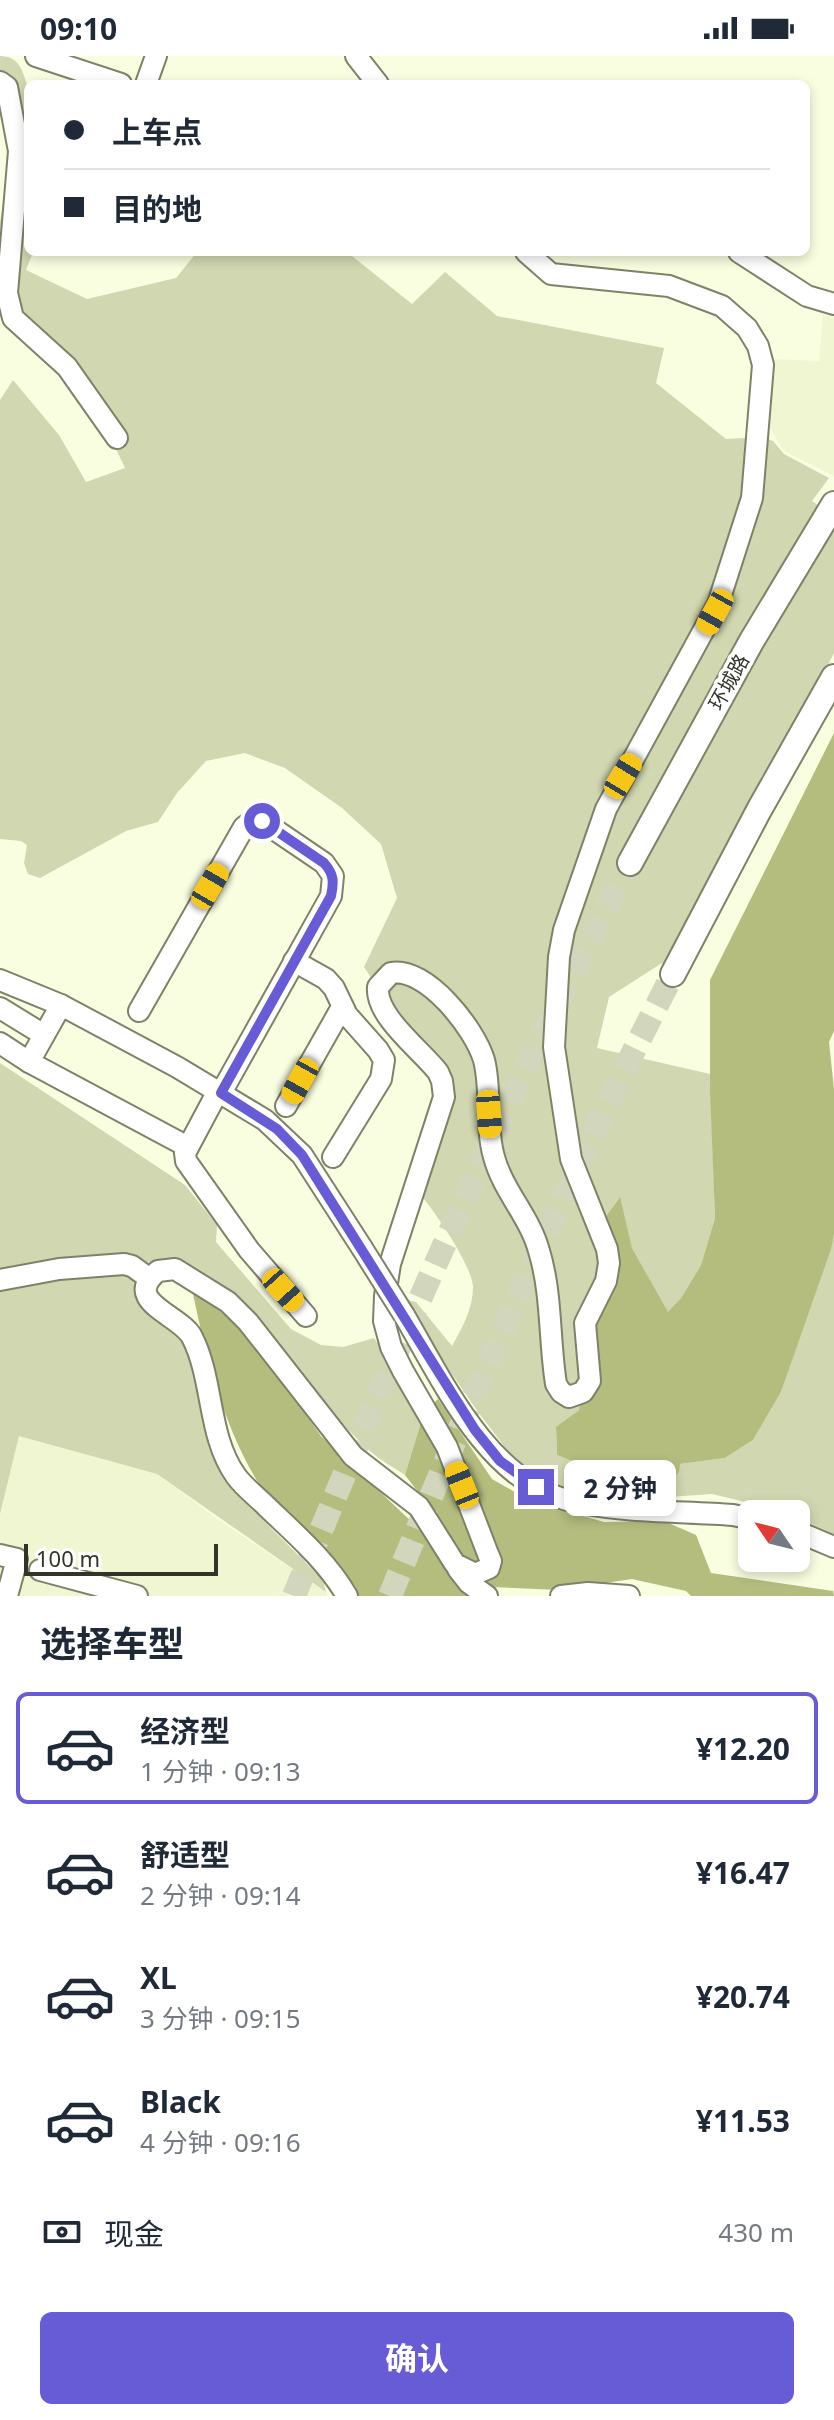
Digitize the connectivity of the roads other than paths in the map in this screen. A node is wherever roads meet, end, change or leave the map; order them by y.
1 (36, 56) edge
2 (156, 56) edge
3 (356, 56) edge
4 (377, 56) edge
5 (109, 80) edge
6 (147, 80) edge
7 (376, 80) edge
8 (379, 80) edge
9 (0, 82) edge
10 (531, 256) edge
11 (745, 256) edge
12 (834, 304) edge
13 (117, 438) dead end
14 (832, 508) edge
15 (834, 677) edge
16 (630, 863) tunnel mouth
17 (294, 961) junction
18 (673, 974) tunnel mouth
19 (0, 980) edge
20 (61, 1005) junction
21 (342, 1007) junction
22 (0, 1008) edge
23 (139, 1011) dead end
24 (44, 1035) junction
25 (0, 1043) edge
26 (29, 1062) junction
27 (220, 1092) junction
28 (286, 1106) dead end
29 (188, 1147) junction
30 (333, 1157) dead end
31 (150, 1279) junction
32 (0, 1280) edge
33 (306, 1316) dead end
34 (440, 1376) junction
35 (415, 1393) junction
36 (738, 1516) edge
37 (810, 1537) edge
38 (834, 1547) edge
39 (0, 1555) edge
40 (455, 1564) junction
41 (40, 1570) dead end
42 (7, 1596) edge
43 (137, 1596) edge
44 (347, 1596) edge
45 (487, 1596) edge
46 (561, 1596) edge
47 (629, 1596) edge

1 - 5 street
2 - 6 street
3 - 7 street
4 - 8 street
9 - 13 street
10 - 35 street
11 - 12 street
14 - 16 main road, 环城路
15 - 18 main road
17 - 21 street
17 - 23 street
17 - 27 street
19 - 20 street
20 - 24 street
20 - 27 street
21 - 28 street
21 - 30 street
22 - 24 street
24 - 26 street
25 - 26 street
26 - 29 street
27 - 29 street
27 - 34 street, bridge
29 - 33 street
31 - 32 street
31 - 40 street
31 - 44 street
34 - 35 street
34 - 36 street
35 - 40 street
37 - 38 street
39 - 42 street
40 - 45 street
41 - 43 street
46 - 47 street

